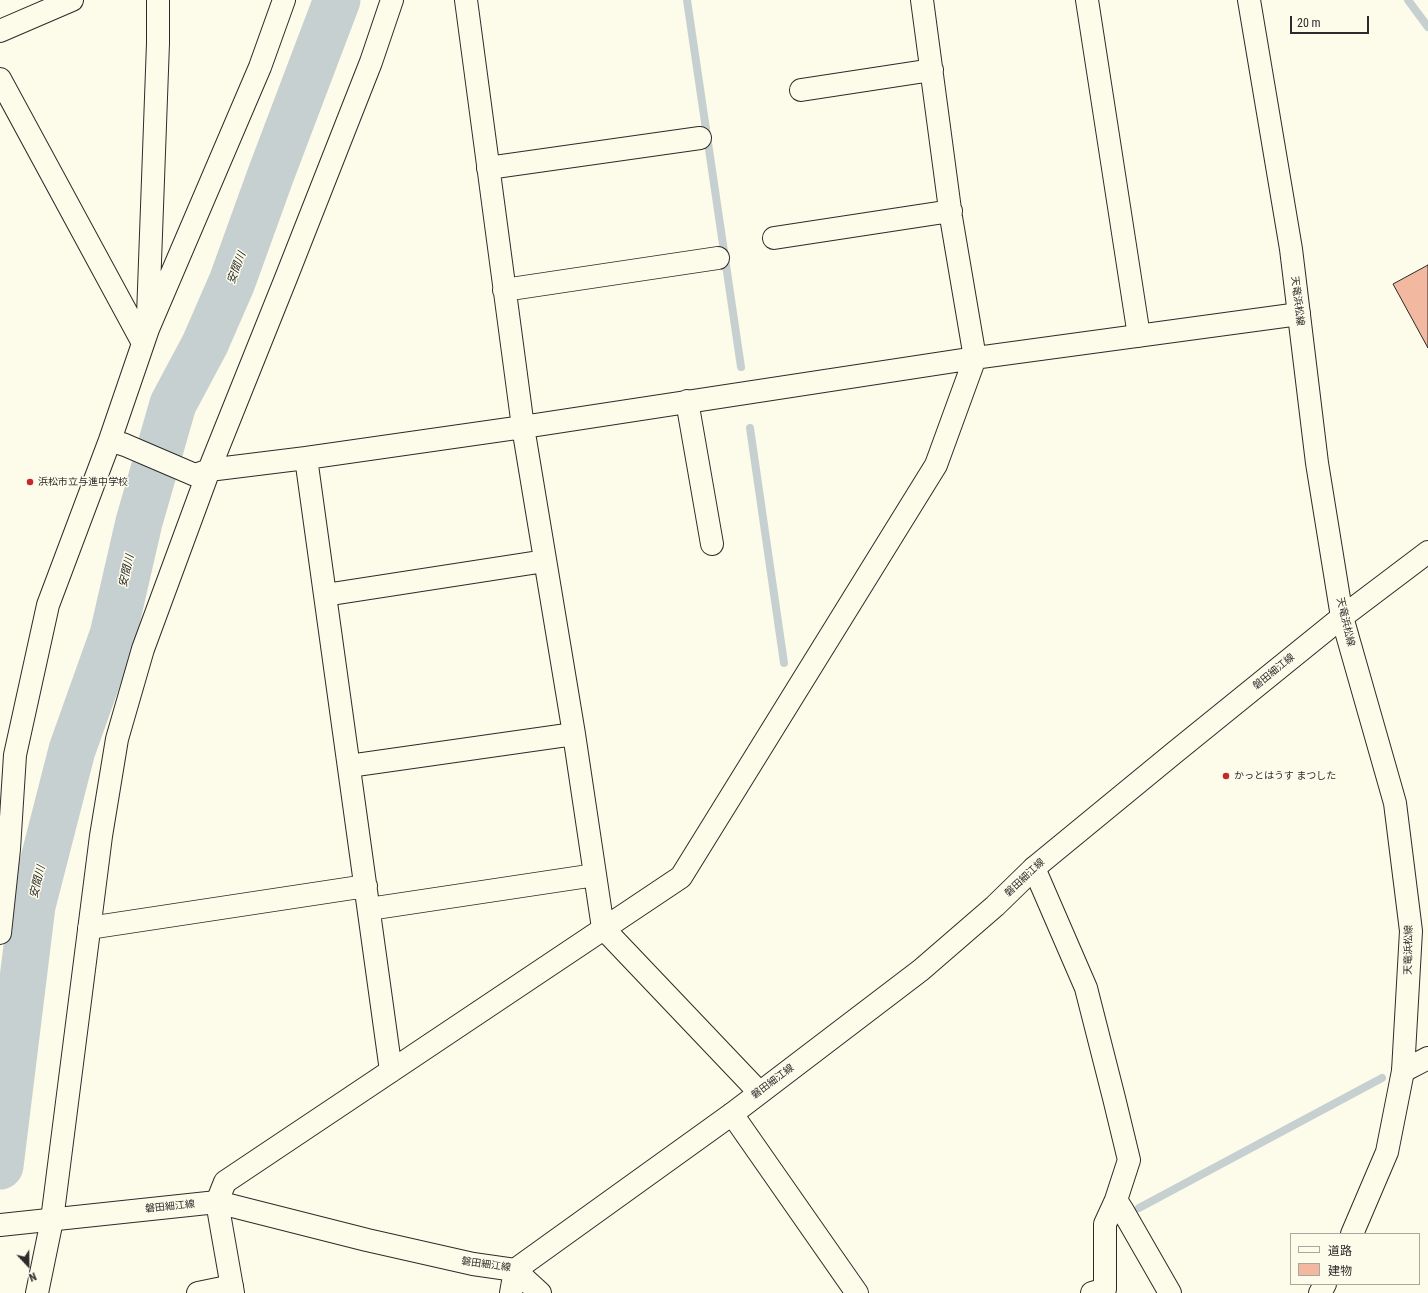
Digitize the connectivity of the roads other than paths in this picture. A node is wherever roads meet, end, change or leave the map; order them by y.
1 (72, 0) edge
2 (158, 0) edge
3 (284, 0) edge
4 (392, 0) edge
5 (466, 0) edge
6 (922, 0) edge
7 (1087, 0) edge
8 (1248, 0) edge
9 (0, 31) edge
10 (932, 70) junction
11 (0, 79) edge
12 (801, 90) dead end
13 (700, 138) dead end
14 (488, 168) junction
15 (951, 211) junction
16 (774, 238) dead end
17 (718, 258) dead end
18 (504, 290) junction
19 (1299, 314) junction
20 (145, 336) junction
21 (1139, 336) junction
22 (974, 358) junction
23 (687, 401) junction
24 (523, 427) junction
25 (117, 442) junction
26 (306, 458) junction
27 (202, 473) junction
28 (712, 544) dead end
29 (1428, 552) edge
30 (545, 561) junction
31 (325, 595) junction
32 (1342, 617) junction
33 (574, 734) junction
34 (15, 755) junction
35 (349, 766) junction
36 (0, 772) edge
37 (1034, 868) junction
38 (595, 875) junction
39 (366, 886) junction
40 (369, 909) junction
41 (89, 928) junction
42 (603, 928) junction
43 (0, 933) edge
44 (1428, 1058) edge
45 (391, 1071) junction
46 (1404, 1071) junction
47 (759, 1092) junction
48 (732, 1114) junction
49 (1116, 1200) junction
50 (217, 1202) junction
51 (52, 1220) junction
52 (0, 1225) edge
53 (1352, 1233) edge
54 (515, 1270) junction
55 (232, 1290) edge
56 (38, 1293) edge
57 (198, 1293) edge
58 (511, 1293) edge
59 (540, 1293) edge
60 (857, 1293) edge
61 (1092, 1293) edge
62 (1170, 1293) edge

1 - 9 street
2 - 20 street
3 - 20 street
4 - 27 street
5 - 14 street
6 - 10 street
7 - 21 street
8 - 19 street, 天竜浜松線
10 - 12 street
10 - 15 street
11 - 20 street
13 - 14 street
14 - 18 street
15 - 16 street
15 - 22 street
17 - 18 street
18 - 24 street
19 - 21 street
19 - 32 street, 天竜浜松線
20 - 25 street
21 - 22 street
22 - 23 street
22 - 42 street
23 - 24 street
23 - 28 street
24 - 26 street
24 - 30 street
25 - 27 street
25 - 34 street
26 - 27 street
26 - 31 street
27 - 41 street
29 - 32 street, 磐田細江線
30 - 31 street
30 - 33 street
31 - 35 street
32 - 37 street, 磐田細江線
32 - 46 street, 天竜浜松線
33 - 35 street
33 - 38 street
34 - 36 street
34 - 43 street
35 - 39 street
37 - 47 street, 磐田細江線
37 - 49 street
38 - 40 street
38 - 42 street
39 - 40 street
39 - 41 street
40 - 45 street
41 - 51 street
42 - 45 street
42 - 47 street
44 - 46 street
45 - 50 street
46 - 53 street, 天竜浜松線
47 - 48 street, 磐田細江線
48 - 54 street, 磐田細江線
48 - 60 street
49 - 61 street
49 - 62 street
50 - 51 street, 磐田細江線
50 - 54 street, 磐田細江線
50 - 55 street
51 - 52 street, 磐田細江線
51 - 56 street
54 - 58 street
54 - 59 street
55 - 57 street

